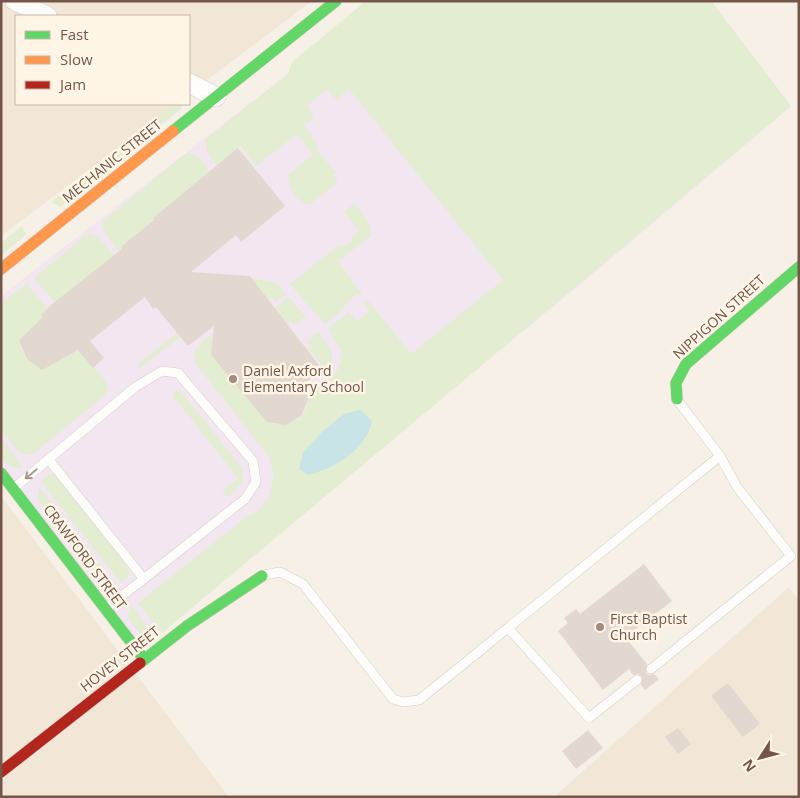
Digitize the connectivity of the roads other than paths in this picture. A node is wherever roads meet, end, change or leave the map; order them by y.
1 (15, 1) edge
2 (336, 1) edge
3 (45, 15) edge
4 (190, 84) edge
5 (216, 97) junction
6 (799, 267) edge
7 (1, 269) edge
8 (677, 399) joint
9 (720, 456) junction
10 (49, 460) junction
11 (1, 473) edge
12 (14, 489) junction
13 (262, 576) joint
14 (144, 579) junction
15 (106, 609) junction
16 (509, 629) junction
17 (144, 659) junction
18 (651, 669) dead end
19 (637, 680) dead end
20 (1, 772) edge

1 - 3 street
2 - 5 street, MECHANIC STREET
4 - 5 street
5 - 7 street, MECHANIC STREET
6 - 8 street, NIPPIGON STREET
8 - 9 lane
9 - 16 lane
9 - 18 lane
10 -> 12 lane
10 - 14 lane
10 - 14 lane
11 - 12 street, CRAWFORD STREET
12 - 15 street, CRAWFORD STREET
13 - 16 lane
13 - 17 street, HOVEY STREET
14 - 15 lane
15 - 17 street, CRAWFORD STREET
16 - 19 lane
17 - 20 street, HOVEY STREET

